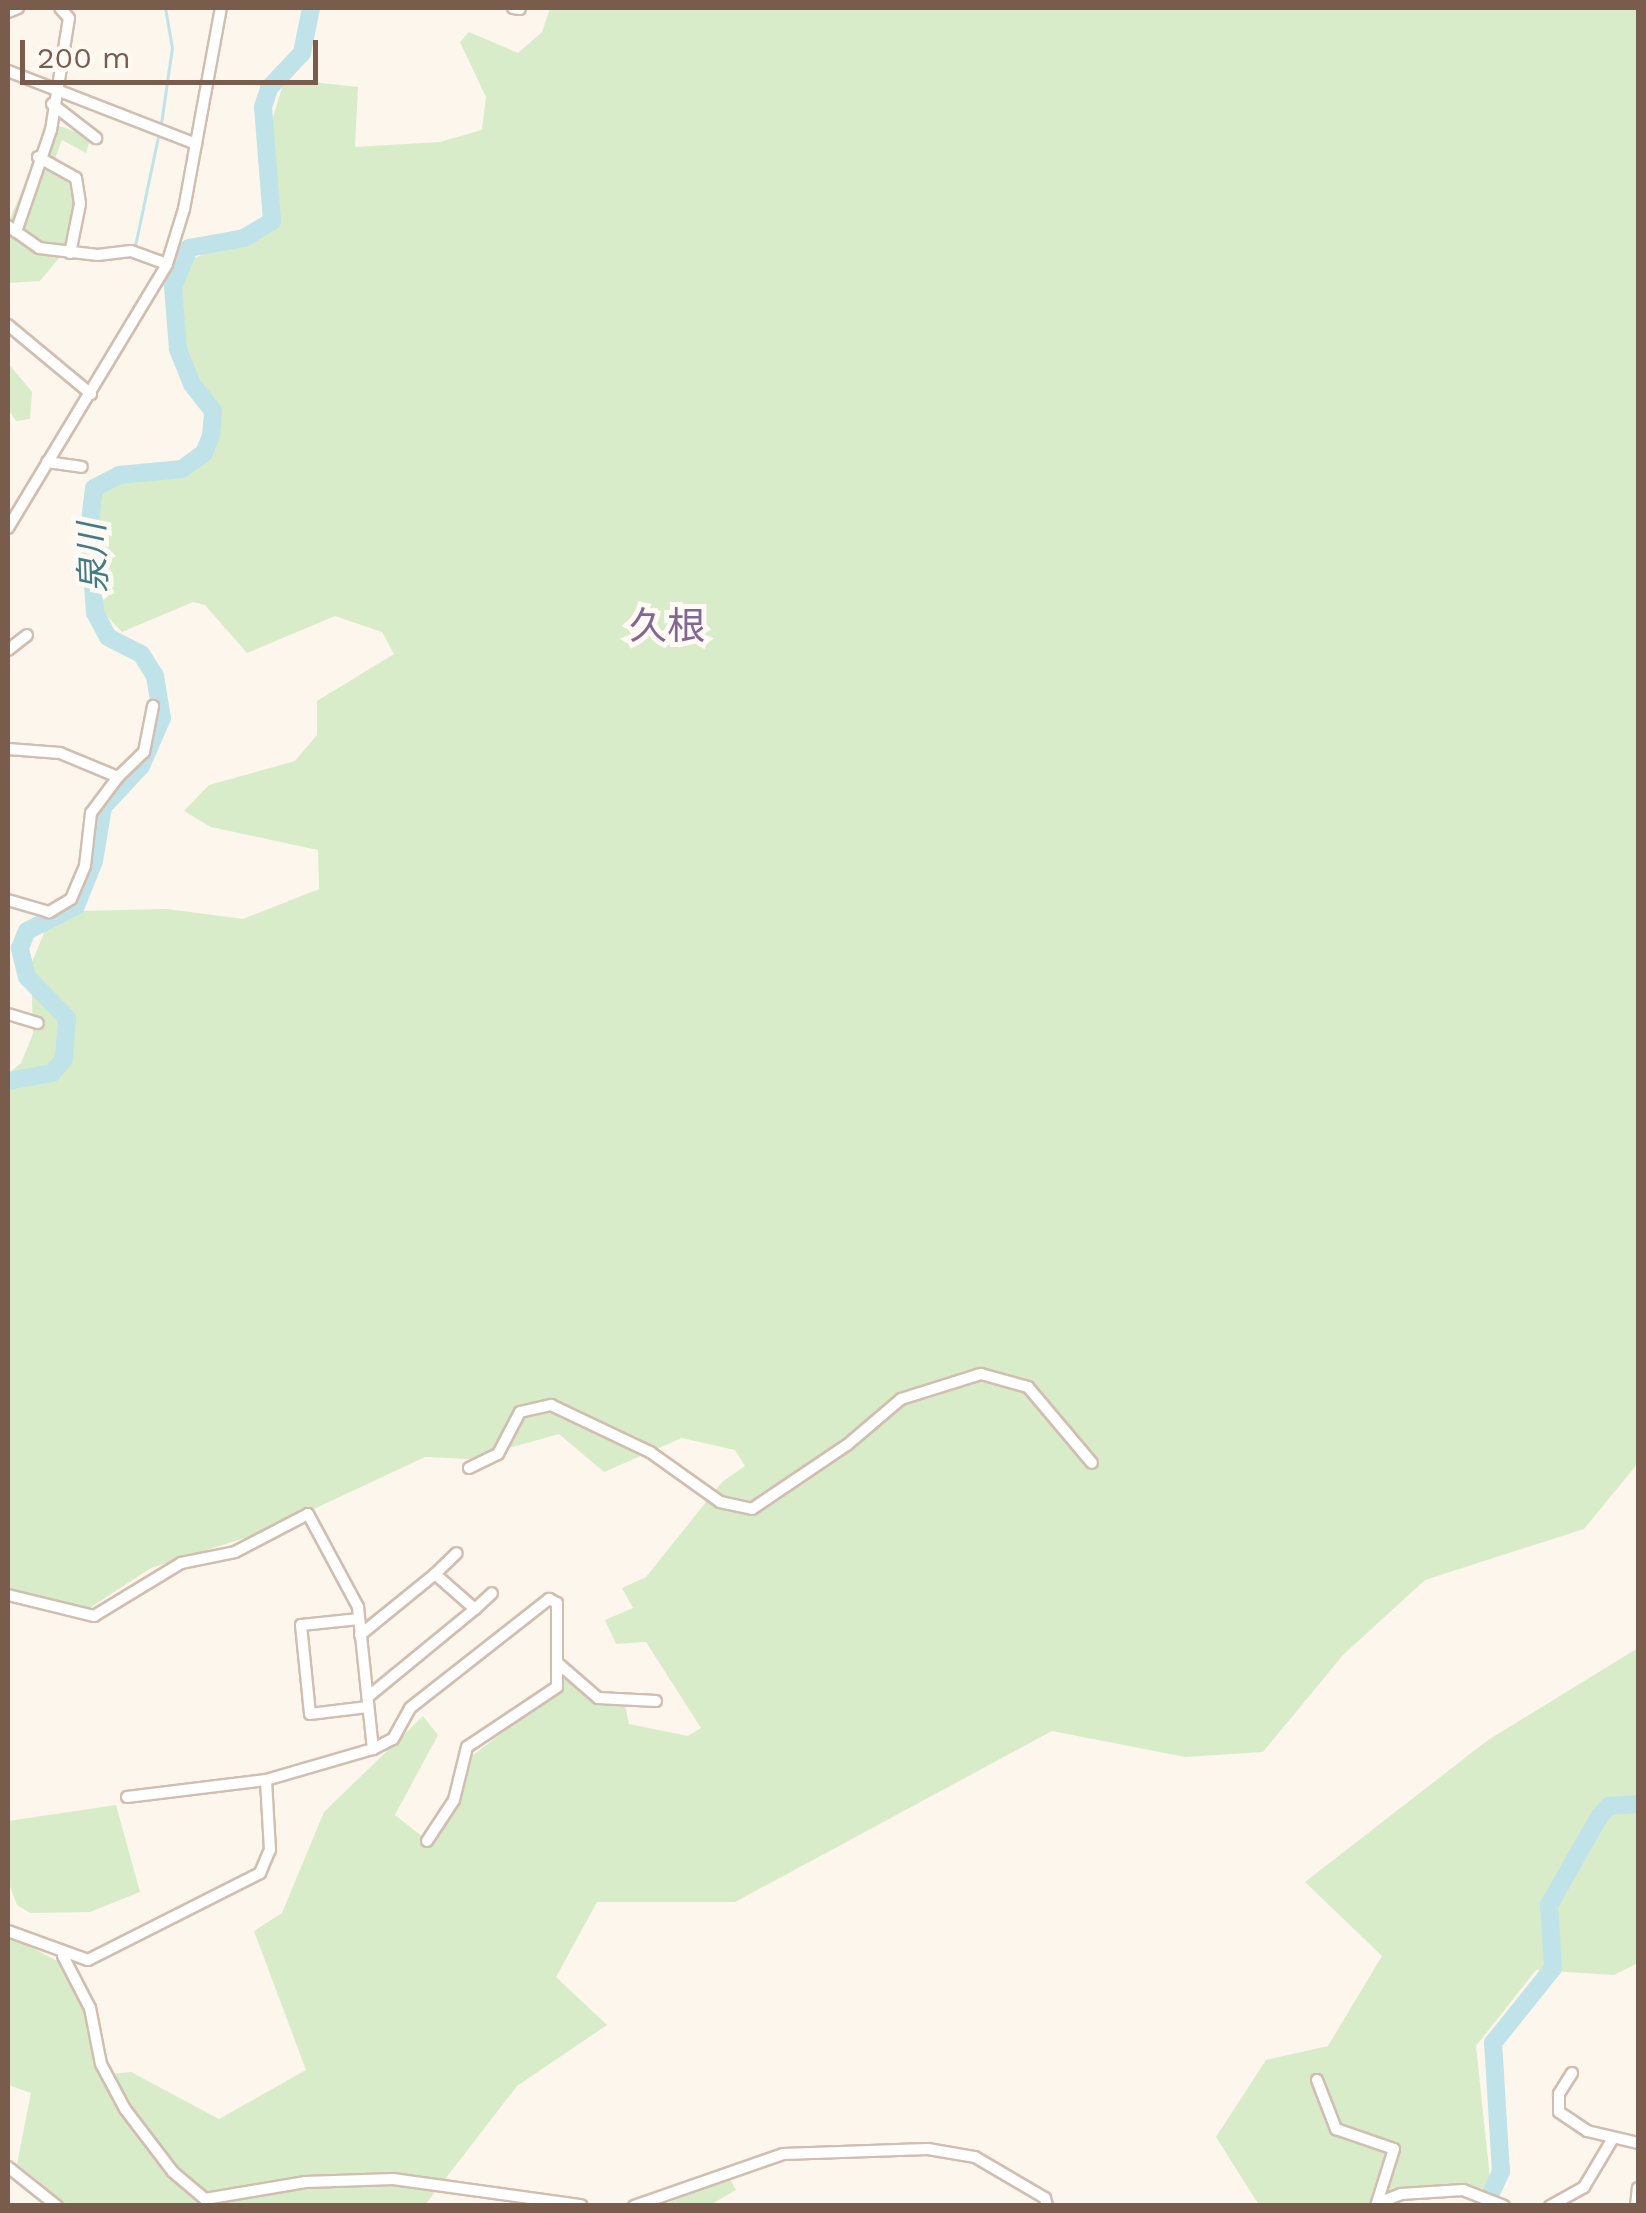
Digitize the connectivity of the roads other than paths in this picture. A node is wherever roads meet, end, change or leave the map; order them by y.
1 (18, 8) edge
2 (60, 8) edge
3 (220, 8) edge
4 (8, 12) edge
5 (48, 36) dead end
6 (63, 40) junction
7 (8, 71) edge
8 (52, 91) junction
9 (52, 104) junction
10 (96, 138) dead end
11 (196, 144) junction
12 (38, 156) junction
13 (12, 229) edge
14 (70, 253) junction
15 (167, 264) junction
16 (8, 326) edge
17 (91, 394) junction
18 (47, 462) junction
19 (82, 467) dead end
20 (12, 510) edge
21 (8, 528) edge
22 (27, 635) dead end
23 (8, 650) edge
24 (153, 706) dead end
25 (8, 749) edge
26 (118, 778) junction
27 (85, 866) junction
28 (98, 869) dead end
29 (8, 900) edge
30 (8, 1014) edge
31 (38, 1024) dead end
32 (1092, 1464) dead end
33 (469, 1468) dead end
34 (457, 1553) dead end
35 (435, 1574) junction
36 (492, 1594) dead end
37 (8, 1595) edge
38 (475, 1609) junction
39 (359, 1619) junction
40 (360, 1635) junction
41 (560, 1664) junction
42 (368, 1702) junction
43 (656, 1702) dead end
44 (373, 1749) junction
45 (266, 1780) junction
46 (127, 1797) dead end
47 (428, 1841) dead end
48 (8, 1931) edge
49 (64, 1956) junction
50 (1572, 2073) dead end
51 (1317, 2080) dead end
52 (1612, 2140) junction
53 (1638, 2143) edge
54 (8, 2167) edge
55 (1638, 2188) edge
56 (1482, 2194) junction
57 (1377, 2204) edge
58 (1502, 2204) edge
59 (57, 2206) edge
60 (581, 2206) edge
61 (634, 2206) edge
62 (1047, 2206) edge
63 (1473, 2206) edge
64 (1550, 2206) edge
65 (1636, 2206) edge

1 - 4 street
2 - 6 street
3 - 11 street
5 - 6 street
6 - 8 street
7 - 8 street
8 - 9 street
8 - 11 street
9 - 10 street
9 - 12 street
11 - 15 street
12 - 13 street
12 - 14 street
13 - 14 street
14 - 15 street
15 - 17 street
16 - 17 street
17 - 18 street
18 - 19 street
18 - 20 street
20 - 21 street
22 - 23 street
24 - 26 street
25 - 26 street
26 - 27 street
27 - 28 street
27 - 29 street
30 - 31 street
32 - 33 street
34 - 35 street
35 - 38 street
35 - 40 street
36 - 38 street
37 - 39 street
38 - 42 street
39 - 40 street
39 - 42 street
40 - 42 street
41 - 43 street
41 - 44 street
41 - 47 street
42 - 44 street
44 - 45 street
45 - 46 street
45 - 49 street
48 - 49 street
49 - 60 street
50 - 52 street
51 - 57 street
52 - 53 street
52 - 64 street
54 - 59 street
55 - 65 street
56 - 57 street
56 - 58 street
56 - 63 street
61 - 62 street

